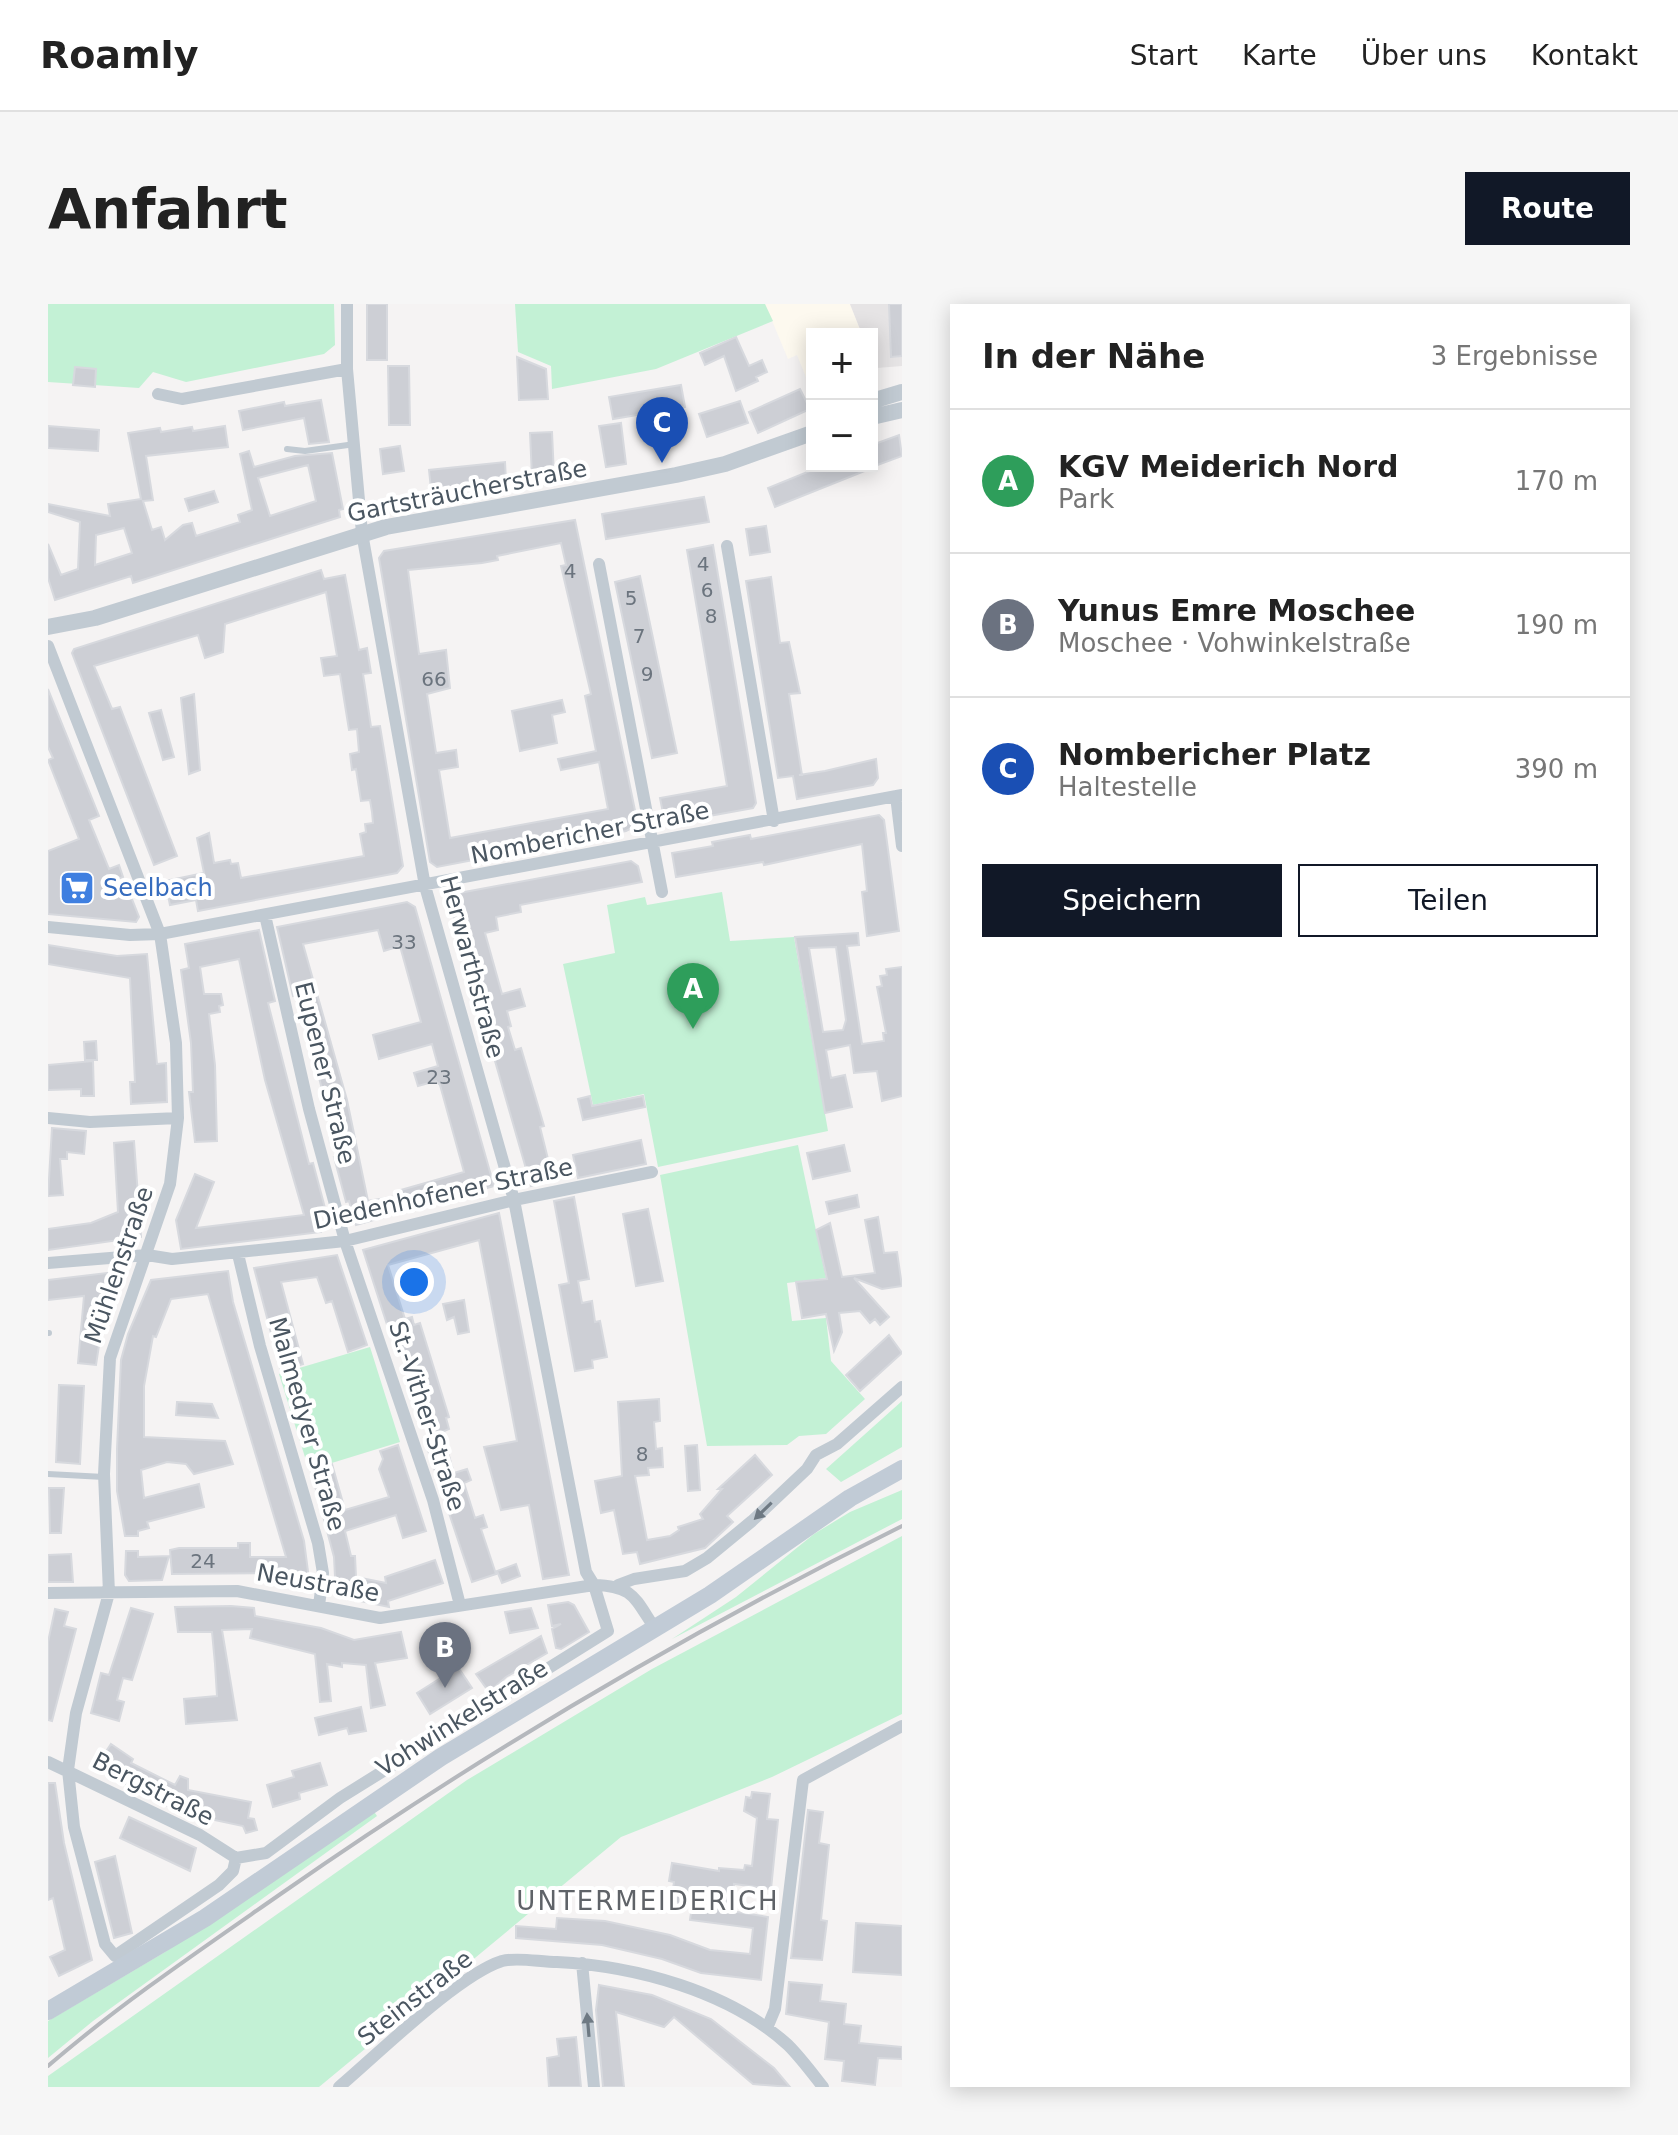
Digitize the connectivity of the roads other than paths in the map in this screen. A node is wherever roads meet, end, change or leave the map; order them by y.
1 (347, 304) edge
2 (347, 369) junction
3 (902, 392) edge
4 (158, 394) dead end
5 (875, 400) edge
6 (902, 410) edge
7 (878, 416) edge
8 (806, 434) edge
9 (355, 444) junction
10 (287, 449) dead end
11 (362, 533) junction
12 (727, 546) dead end
13 (599, 564) dead end
14 (48, 627) edge
15 (48, 646) edge
16 (899, 796) edge
17 (774, 821) junction
18 (654, 843) junction
19 (902, 846) edge
20 (425, 886) junction
21 (662, 892) dead end
22 (265, 915) junction
23 (48, 927) edge
24 (160, 934) junction
25 (48, 1118) edge
26 (178, 1118) junction
27 (652, 1172) dead end
28 (514, 1200) junction
29 (345, 1241) junction
30 (238, 1254) junction
31 (147, 1255) junction
32 (48, 1263) edge
33 (902, 1387) edge
34 (902, 1469) edge
35 (48, 1474) edge
36 (104, 1477) junction
37 (594, 1585) junction
38 (618, 1585) junction
39 (48, 1593) edge
40 (109, 1593) junction
41 (460, 1605) junction
42 (319, 1606) junction
43 (654, 1627) junction
44 (902, 1726) edge
45 (48, 1762) edge
46 (68, 1770) junction
47 (236, 1858) junction
48 (582, 1963) junction
49 (48, 2011) edge
50 (767, 2028) junction
51 (339, 2087) edge
52 (594, 2087) edge
53 (823, 2087) edge

1 - 2 street, Herwarthstraße
2 - 4 street
2 - 9 street, Herwarthstraße
3 - 5 street
6 - 7 street
8 - 11 street, Gartsträucherstraße
9 - 10 lane
9 - 11 street, Herwarthstraße
11 - 14 street, Gartsträucherstraße
11 - 20 street, Herwarthstraße
12 - 17 street
13 - 18 street
15 - 24 street, Mühlenstraße
16 - 17 street, Nombericher Straße
16 - 19 street
17 - 18 street, Nombericher Straße
18 - 20 street, Nombericher Straße
18 - 21 street
20 - 22 street, Nombericher Straße
20 - 28 street, Herwarthstraße
22 - 24 street, Nombericher Straße
22 - 29 street, Eupener Straße
23 - 24 street, Nombericher Straße
24 - 26 street, Mühlenstraße
25 - 26 street
26 - 31 street, Mühlenstraße
27 - 28 street, Diedenhofener Straße
28 - 29 street, Diedenhofener Straße
28 - 37 street, Herwarthstraße
29 - 30 street, Diedenhofener Straße
29 - 41 street, St.-Vither-Straße
30 - 31 street, Diedenhofener Straße
30 - 42 street, Malmedyer Straße
31 - 32 street, Diedenhofener Straße
31 - 36 street, Mühlenstraße
33 -> 38 street
34 - 43 main road, Vohwinkelstraße
35 - 36 lane
36 - 40 street, Mühlenstraße
37 - 38 street, Neustraße
37 - 41 street, Neustraße
37 - 47 street, Herwarthstraße
38 - 43 street
39 - 40 street, Neustraße
40 - 42 street, Neustraße
40 - 46 street, Mühlenstraße
41 - 42 street, Neustraße
43 - 49 main road, Vohwinkelstraße
44 - 50 street
45 - 46 street, Bergstraße
46 - 47 street, Bergstraße
46 - 47 street, Mühlenstraße
48 - 50 street, Steinstraße
48 - 51 street, Steinstraße
52 -> 48 street
50 - 53 street, Steinstraße

